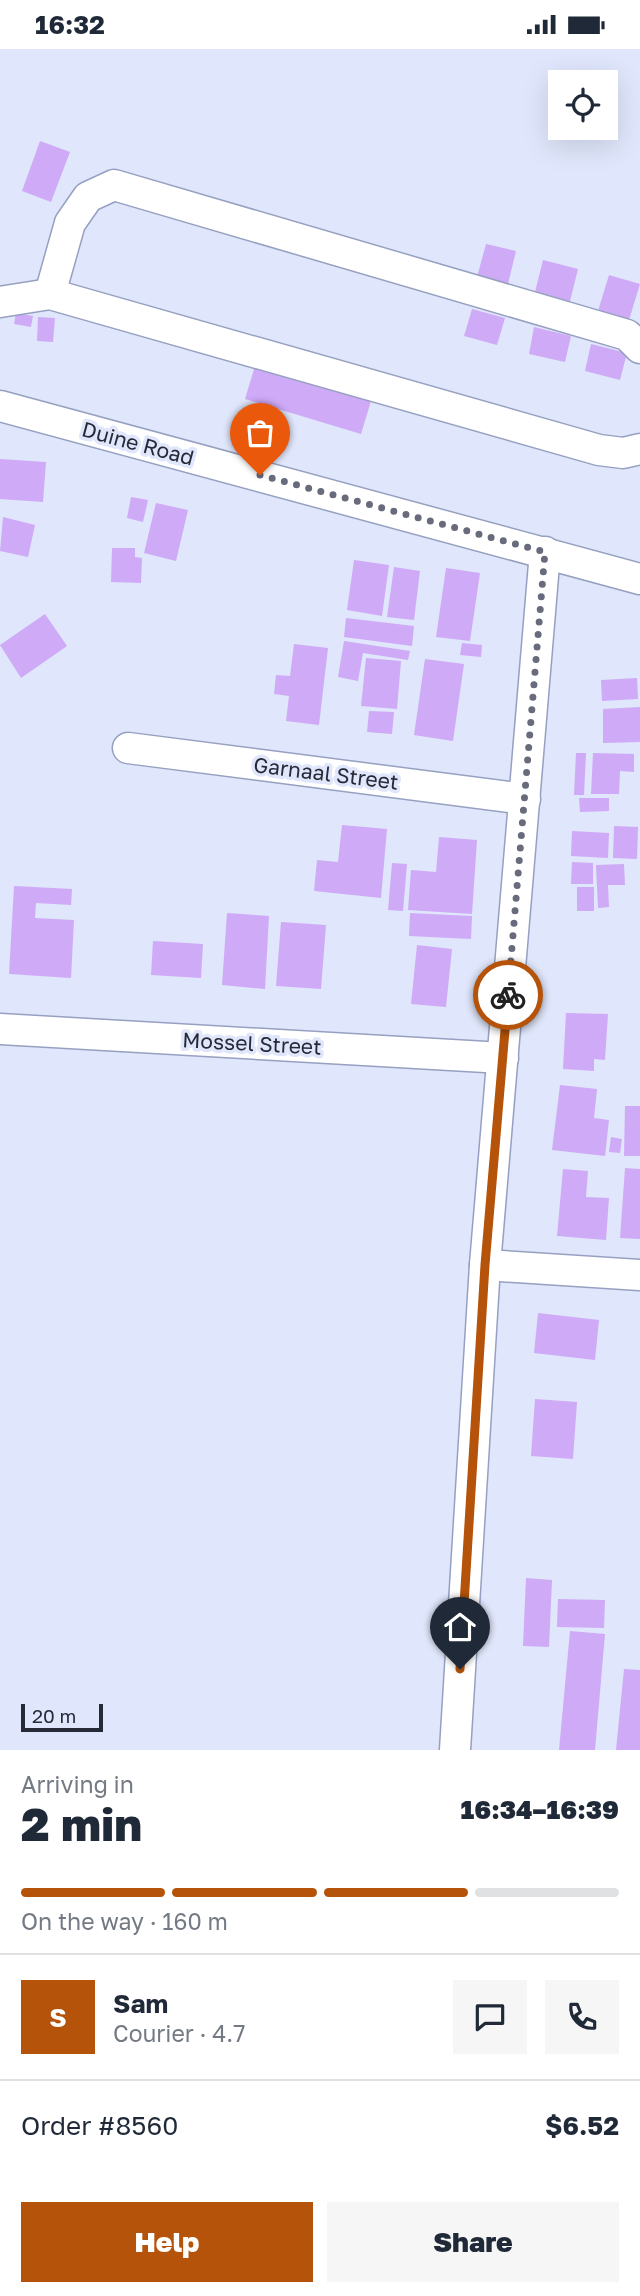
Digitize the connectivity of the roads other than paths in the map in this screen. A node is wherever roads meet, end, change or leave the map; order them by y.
1 (50, 294) junction
2 (0, 302) edge
3 (640, 348) edge
4 (0, 406) edge
5 (640, 449) edge
6 (545, 552) junction
7 (640, 579) edge
8 (128, 748) dead end
9 (525, 799) junction
10 (0, 1029) edge
11 (503, 1058) junction
12 (485, 1265) junction
13 (640, 1275) edge
14 (454, 1750) edge

1 - 2 street
1 - 3 street
1 - 5 street
4 - 6 street, Duine Road
6 - 7 street, Duine Road
6 - 9 street
8 - 9 street, Garnaal Street
9 - 11 street
10 - 11 street, Mossel Street
11 - 12 street
12 - 13 street
12 - 14 street

